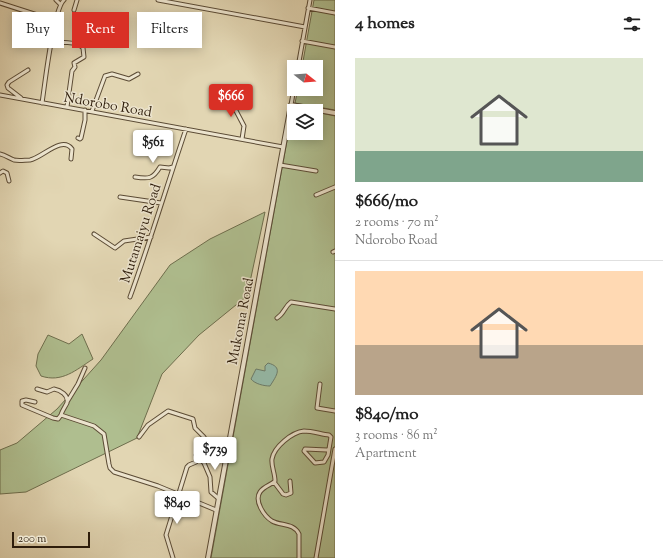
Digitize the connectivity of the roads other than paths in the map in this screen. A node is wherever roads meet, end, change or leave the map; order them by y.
1 (56, 0) edge
2 (64, 0) edge
3 (77, 0) edge
4 (158, 0) edge
5 (310, 0) edge
6 (0, 2) edge
7 (60, 4) junction
8 (308, 8) junction
9 (74, 10) dead end
10 (29, 12) edge
11 (58, 12) edge
12 (335, 13) edge
13 (304, 27) junction
14 (302, 41) junction
15 (64, 43) edge
16 (335, 47) edge
17 (51, 48) edge
18 (299, 60) edge
19 (28, 70) dead end
20 (138, 74) dead end
21 (0, 95) edge
22 (22, 100) junction
23 (236, 101) dead end
24 (42, 103) junction
25 (67, 107) junction
26 (85, 110) junction
27 (92, 111) junction
28 (323, 111) edge
29 (335, 113) edge
30 (287, 126) edge
31 (186, 129) junction
32 (78, 138) dead end
33 (242, 139) junction
34 (283, 146) junction
35 (0, 154) edge
36 (71, 159) dead end
37 (280, 165) junction
38 (173, 167) junction
39 (316, 171) dead end
40 (0, 173) edge
41 (135, 177) dead end
42 (9, 181) dead end
43 (335, 187) edge
44 (316, 195) dead end
45 (120, 197) dead end
46 (161, 203) junction
47 (94, 234) dead end
48 (151, 237) junction
49 (130, 298) dead end
50 (335, 309) edge
51 (277, 318) dead end
52 (85, 368) dead end
53 (320, 384) dead end
54 (37, 389) dead end
55 (35, 402) dead end
56 (67, 402) junction
57 (335, 411) edge
58 (61, 416) junction
59 (140, 438) dead end
60 (329, 448) junction
61 (335, 451) edge
62 (197, 457) junction
63 (290, 481) dead end
64 (274, 482) junction
65 (178, 494) junction
66 (218, 498) junction
67 (216, 510) junction
68 (173, 558) edge
69 (208, 558) edge
70 (299, 558) edge
71 (316, 558) edge

1 - 7 street
2 - 7 street
3 - 9 street
4 - 13 street
5 - 8 street
6 - 10 street
7 - 11 street
8 - 12 street
8 - 13 street
13 - 14 street
14 - 16 street
14 - 18 street
15 - 25 street
17 - 24 street
19 - 22 street
20 - 27 street
21 - 22 street, Ndorobo Road
22 - 24 street, Ndorobo Road
23 - 33 street
24 - 25 street, Ndorobo Road
25 - 26 street, Ndorobo Road
26 - 27 street, Ndorobo Road
26 - 32 street
27 - 31 street, Ndorobo Road
28 - 29 street
30 - 34 street, Mukoma Road
31 - 33 street, Ndorobo Road
31 - 38 street, Mutamaiyu Road
33 - 34 street, Ndorobo Road
34 - 37 street, Mukoma Road
35 - 36 street
37 - 39 street
37 - 66 street, Mukoma Road
38 - 41 street
38 - 46 street, Mutamaiyu Road
40 - 42 street
43 - 44 street
45 - 46 street
46 - 48 street, Mutamaiyu Road
47 - 48 street
48 - 49 street, Mutamaiyu Road
50 - 51 street
52 - 56 street
53 - 57 street
54 - 56 street
55 - 58 street
56 - 58 street
58 - 65 street
59 - 62 street
60 - 60 street
60 - 64 street
61 - 71 street
62 - 65 street
62 - 66 street
63 - 64 street
64 - 70 street
65 - 67 street
65 - 68 street
66 - 67 street, Mukoma Road
67 - 69 street, Mukoma Road

